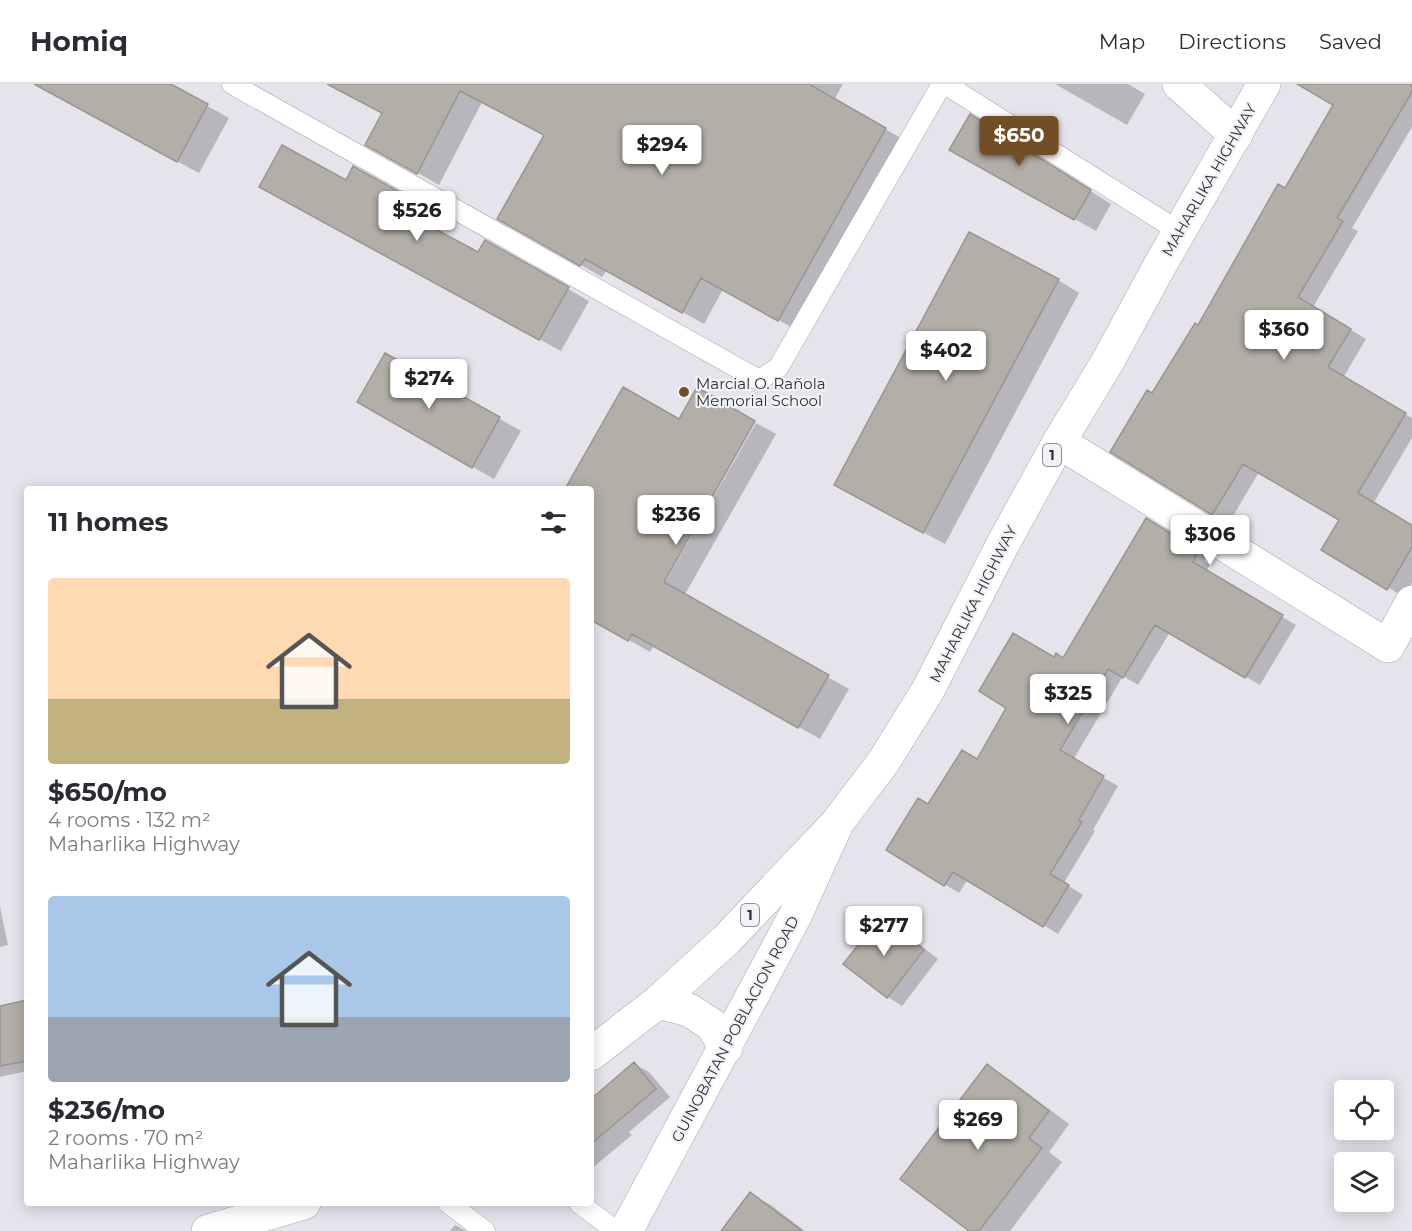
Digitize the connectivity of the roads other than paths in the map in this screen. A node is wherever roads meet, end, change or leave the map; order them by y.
1 (232, 84) edge
2 (944, 84) edge
3 (1179, 84) edge
4 (1264, 84) edge
5 (1236, 135) junction
6 (1180, 232) junction
7 (1059, 442) junction
8 (1412, 602) edge
9 (837, 823) junction
10 (658, 1002) junction
11 (726, 1048) junction
12 (594, 1052) edge
13 (294, 1206) edge
14 (452, 1206) edge
15 (583, 1206) edge
16 (208, 1231) edge
17 (484, 1231) edge
18 (616, 1231) edge
19 (626, 1231) edge

1 - 2 lane
2 - 6 lane
3 - 5 main road
4 - 5 main road, MAHARLIKA HIGHWAY / 1
5 - 6 main road, MAHARLIKA HIGHWAY / 1
6 - 7 main road, MAHARLIKA HIGHWAY / 1
7 - 8 main road
7 - 9 main road, MAHARLIKA HIGHWAY / 1
9 - 10 main road, MAHARLIKA HIGHWAY / 1
9 - 11 main road, GUINOBATAN POBLACION ROAD
10 - 11 main road
10 - 12 main road, MAHARLIKA HIGHWAY / 1
11 - 19 main road, GUINOBATAN POBLACION ROAD
13 - 16 main road
14 - 17 lane
15 - 18 lane

